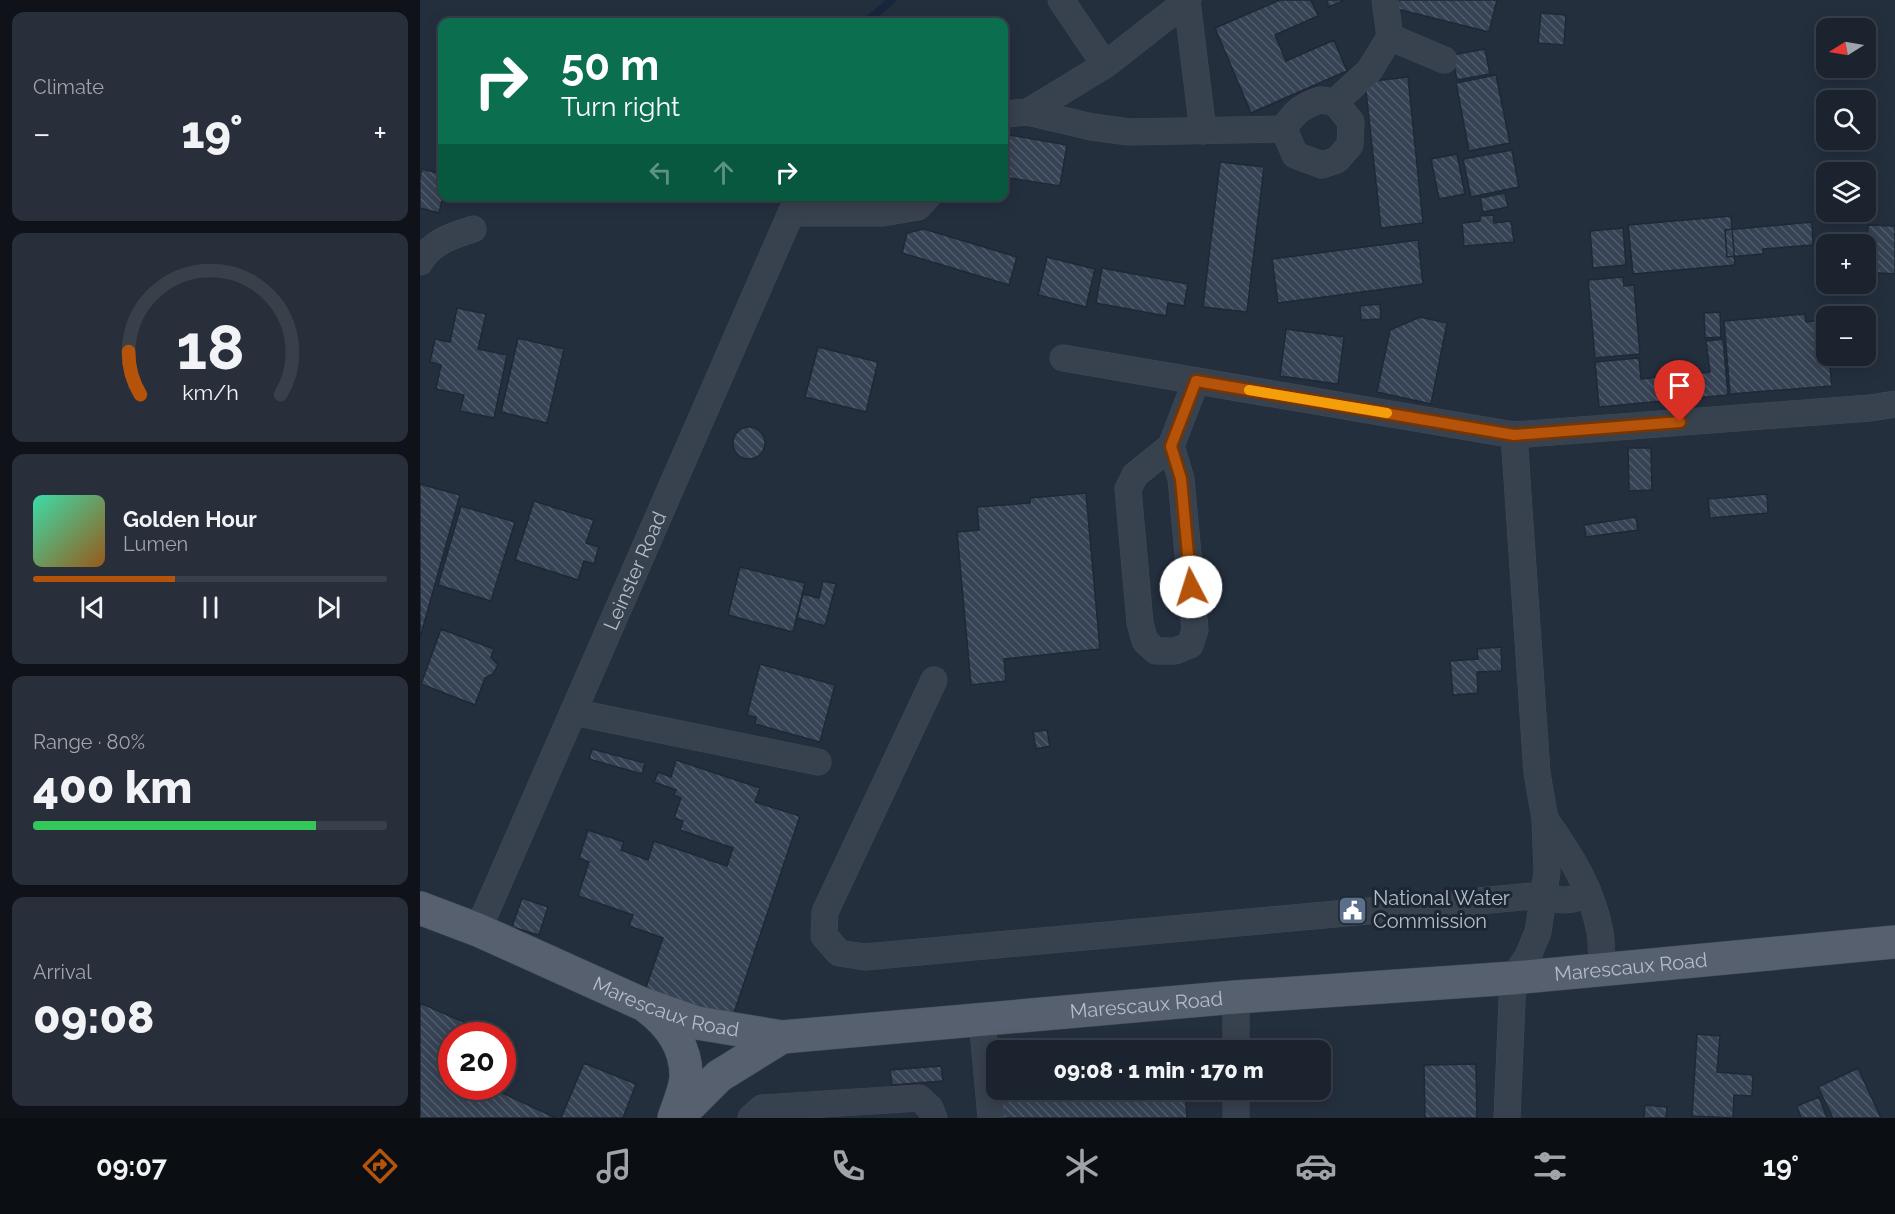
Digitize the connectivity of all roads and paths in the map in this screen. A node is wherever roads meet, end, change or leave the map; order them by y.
1 (1061, 0) edge
2 (1385, 0) edge
3 (1188, 1) edge
4 (1390, 37) junction
5 (1444, 60) dead end
6 (1105, 65) junction
7 (1335, 102) junction
8 (1016, 113) edge
9 (1284, 129) junction
10 (1203, 131) junction
11 (923, 201) edge
12 (796, 205) edge
13 (473, 229) dead end
14 (420, 262) edge
15 (1063, 358) dead end
16 (1196, 381) junction
17 (1895, 404) edge
18 (1514, 435) junction
19 (1171, 446) junction
20 (934, 680) dead end
21 (573, 712) junction
22 (818, 762) dead end
23 (1545, 819) junction
24 (1588, 892) junction
25 (1544, 895) junction
26 (420, 908) edge
27 (478, 930) junction
28 (1895, 942) edge
29 (1602, 969) junction
30 (1513, 978) junction
31 (1236, 997) junction
32 (640, 1003) junction
33 (982, 1019) junction
34 (782, 1037) junction
35 (1236, 1040) edge
36 (1236, 1100) edge
37 (872, 1110) edge
38 (676, 1118) edge
39 (752, 1118) edge
40 (934, 1118) edge
41 (991, 1118) edge
42 (1236, 1118) edge
43 (1507, 1118) edge

1 - 6 street
2 - 4 street
3 - 6 street
3 - 10 street
4 - 5 street
4 - 7 street
6 - 8 street
7 - 9 street
7 - 9 street
8 - 10 street
9 - 10 street
11 - 12 street
12 - 21 street, Leinster Road
13 - 14 street
15 - 16 street
16 - 18 street
16 - 19 street
17 - 18 street
18 - 23 street
19 - 19 street
20 - 25 street
21 - 22 street
21 - 27 street, Leinster Road
23 - 24 street
23 - 25 street
24 - 25 street
24 - 29 street
25 - 30 street
26 - 27 main road, Marescaux Road
27 - 32 main road, Marescaux Road
28 - 29 main road, Marescaux Road
29 - 30 main road, Marescaux Road
30 - 31 main road, Marescaux Road
30 - 43 street
31 - 33 main road, Marescaux Road
31 - 35 street
32 - 34 main road, Marescaux Road
32 - 38 main road
33 - 34 main road, Marescaux Road
33 - 41 street
34 - 38 main road
36 - 42 street
37 - 39 street
37 - 40 street

